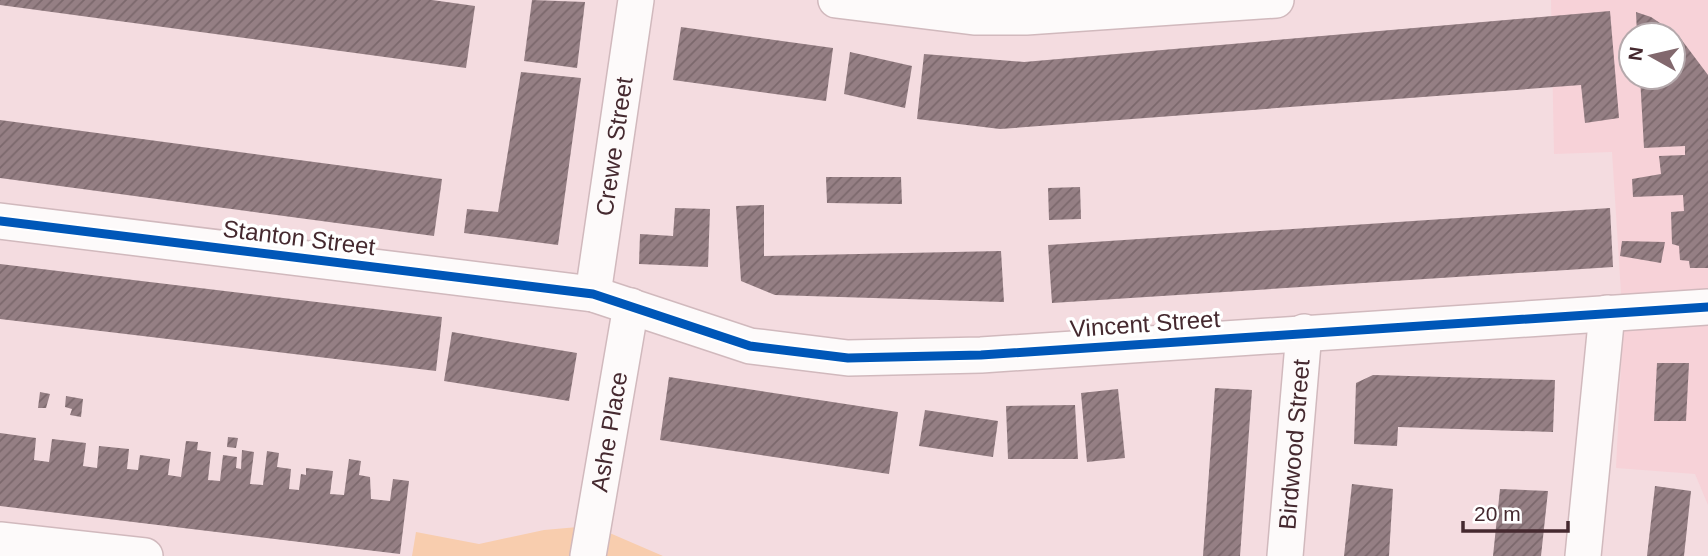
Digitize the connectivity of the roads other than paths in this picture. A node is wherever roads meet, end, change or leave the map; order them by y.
1 (636, 0) edge
2 (836, 0) edge
3 (1276, 0) edge
4 (0, 221) edge
5 (593, 293) junction
6 (631, 306) junction
7 (1708, 307) edge
8 (1607, 313) junction
9 (1304, 332) junction
10 (0, 540) edge
11 (145, 556) edge
12 (588, 556) edge
13 (1285, 556) edge
14 (1583, 556) edge

1 - 5 street, Crewe Street
2 - 3 street
4 - 5 street, Stanton Street
5 - 6 street, Vincent Street
6 - 9 street, Vincent Street
6 - 12 street, Ashe Place
7 - 8 street, Vincent Street
8 - 9 street, Vincent Street
8 - 14 street
9 - 13 street, Birdwood Street
10 - 11 street

